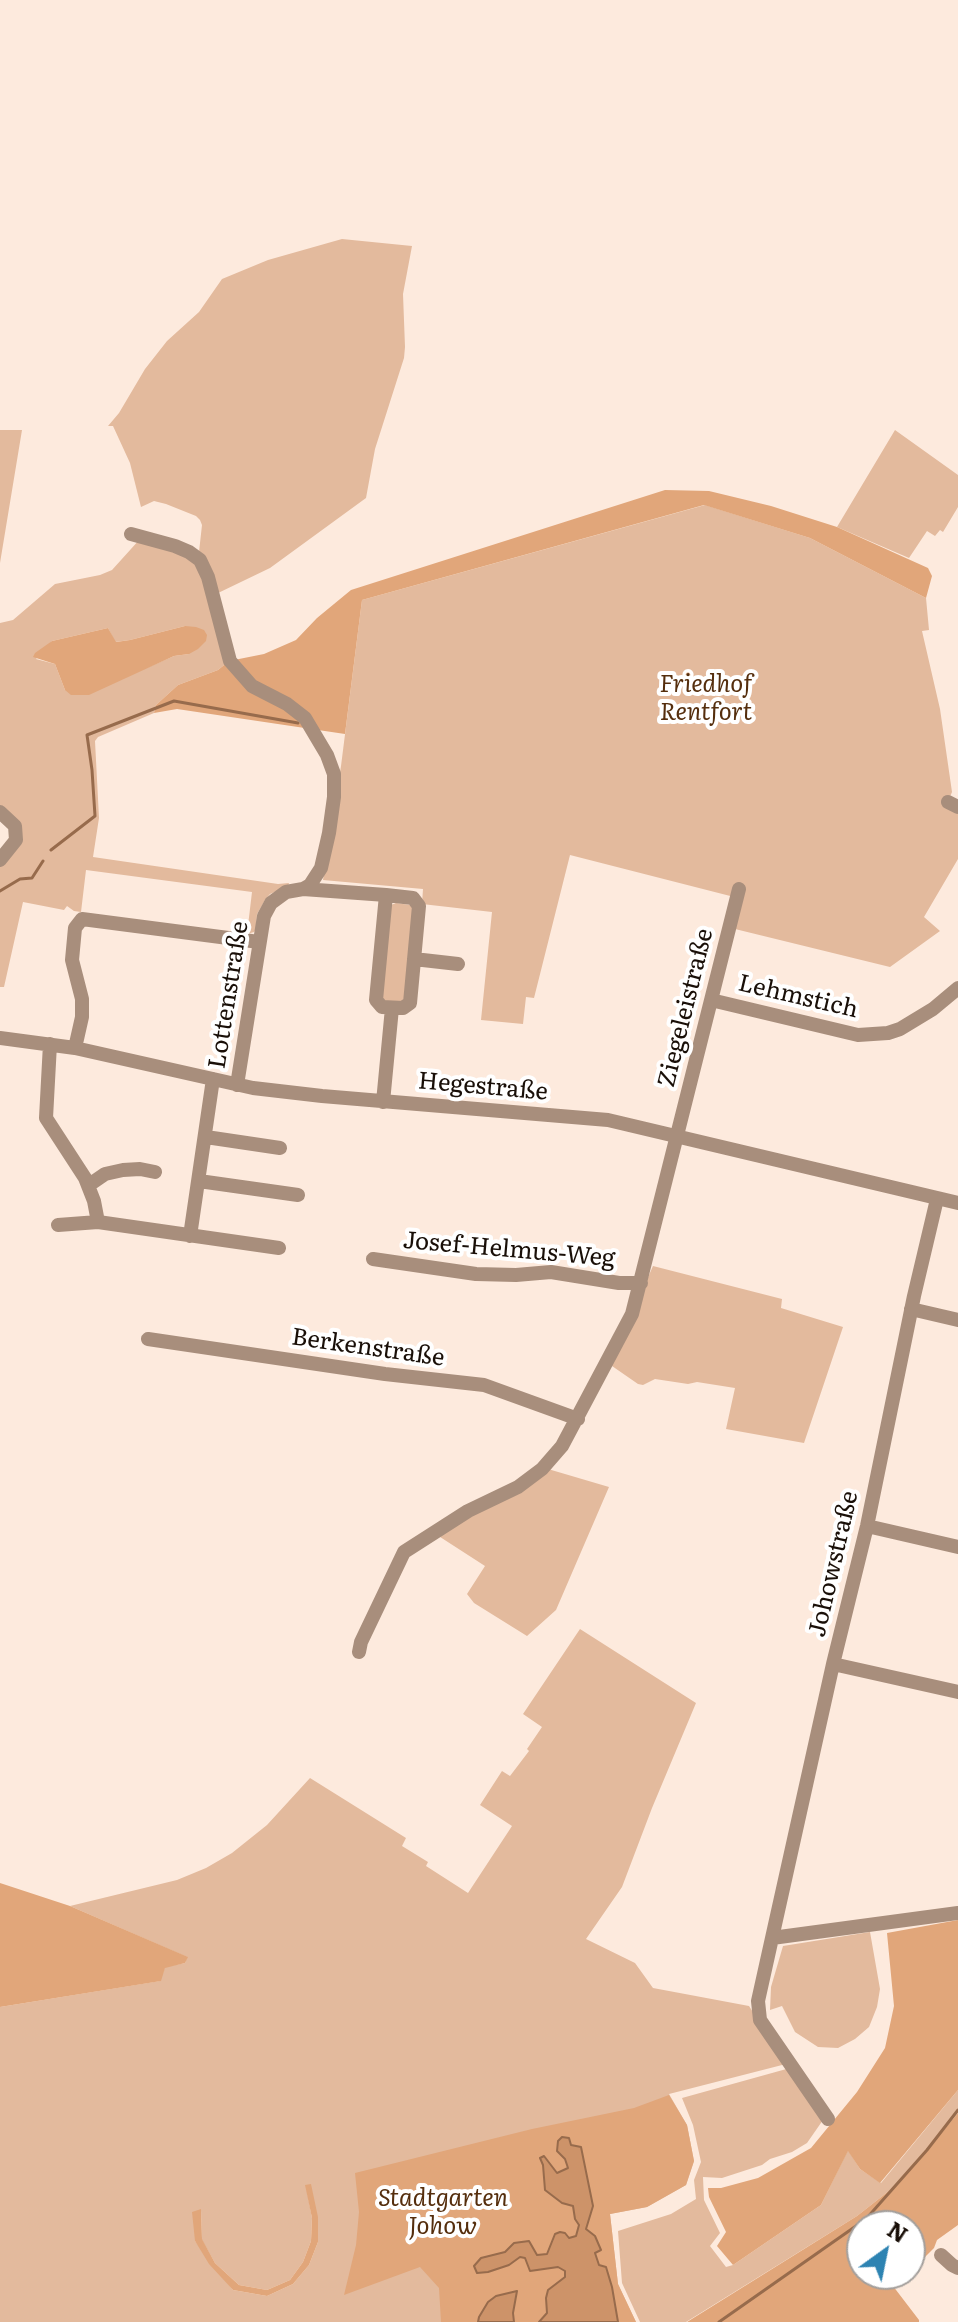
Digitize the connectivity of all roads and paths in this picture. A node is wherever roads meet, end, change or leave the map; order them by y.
1 (131, 534) dead end
2 (0, 812) edge
3 (0, 860) edge
4 (303, 889) junction
5 (739, 889) dead end
6 (386, 895) junction
7 (259, 942) junction
8 (414, 959) junction
9 (458, 964) dead end
10 (958, 988) edge
11 (711, 1000) junction
12 (392, 1008) junction
13 (0, 1038) edge
14 (50, 1044) junction
15 (75, 1048) junction
16 (213, 1079) junction
17 (237, 1085) junction
18 (383, 1102) junction
19 (206, 1137) junction
20 (677, 1137) junction
21 (280, 1148) dead end
22 (155, 1172) dead end
23 (199, 1181) junction
24 (87, 1182) junction
25 (298, 1195) dead end
26 (937, 1199) junction
27 (958, 1203) edge
28 (98, 1222) junction
29 (58, 1225) dead end
30 (190, 1236) junction
31 (279, 1248) dead end
32 (373, 1259) dead end
33 (641, 1283) junction
34 (911, 1309) junction
35 (958, 1320) edge
36 (148, 1339) dead end
37 (578, 1419) junction
38 (867, 1526) junction
39 (958, 1547) edge
40 (359, 1652) dead end
41 (833, 1664) junction
42 (958, 1692) edge
43 (958, 1913) edge
44 (772, 1938) junction
45 (828, 2119) dead end
46 (941, 2255) dead end
47 (958, 2268) edge

1 - 4 street
2 - 3 street
4 - 6 street
4 - 7 street, Lottenstraße
5 - 11 street, Ziegeleistraße
6 - 8 street
6 - 12 street
7 - 15 street
7 - 17 street, Lottenstraße
8 - 9 street
8 - 12 street
10 - 11 street, Lehmstich
11 - 20 street, Ziegeleistraße
12 - 18 street
13 - 14 street, Hegestraße
14 - 15 street, Hegestraße
14 - 24 street
15 - 16 street, Hegestraße
16 - 17 street, Hegestraße
16 - 19 street
17 - 18 street, Hegestraße
18 - 20 street, Hegestraße
19 - 21 street
19 - 23 street
20 - 26 street, Hegestraße
20 - 33 street, Ziegeleistraße
22 - 24 street
23 - 25 street
23 - 30 street
24 - 28 street
26 - 27 street, Hegestraße
26 - 34 street, Johowstraße
28 - 29 street
28 - 30 street
30 - 31 street
32 - 33 street, Josef-Helmus-Weg
33 - 37 street, Ziegeleistraße
34 - 35 street
34 - 38 street, Johowstraße
36 - 37 street, Berkenstraße
37 - 40 street, Ziegeleistraße
38 - 39 street
38 - 41 street, Johowstraße
41 - 42 street
41 - 44 street, Johowstraße
43 - 44 street
44 - 45 street, Johowstraße
46 - 47 street

